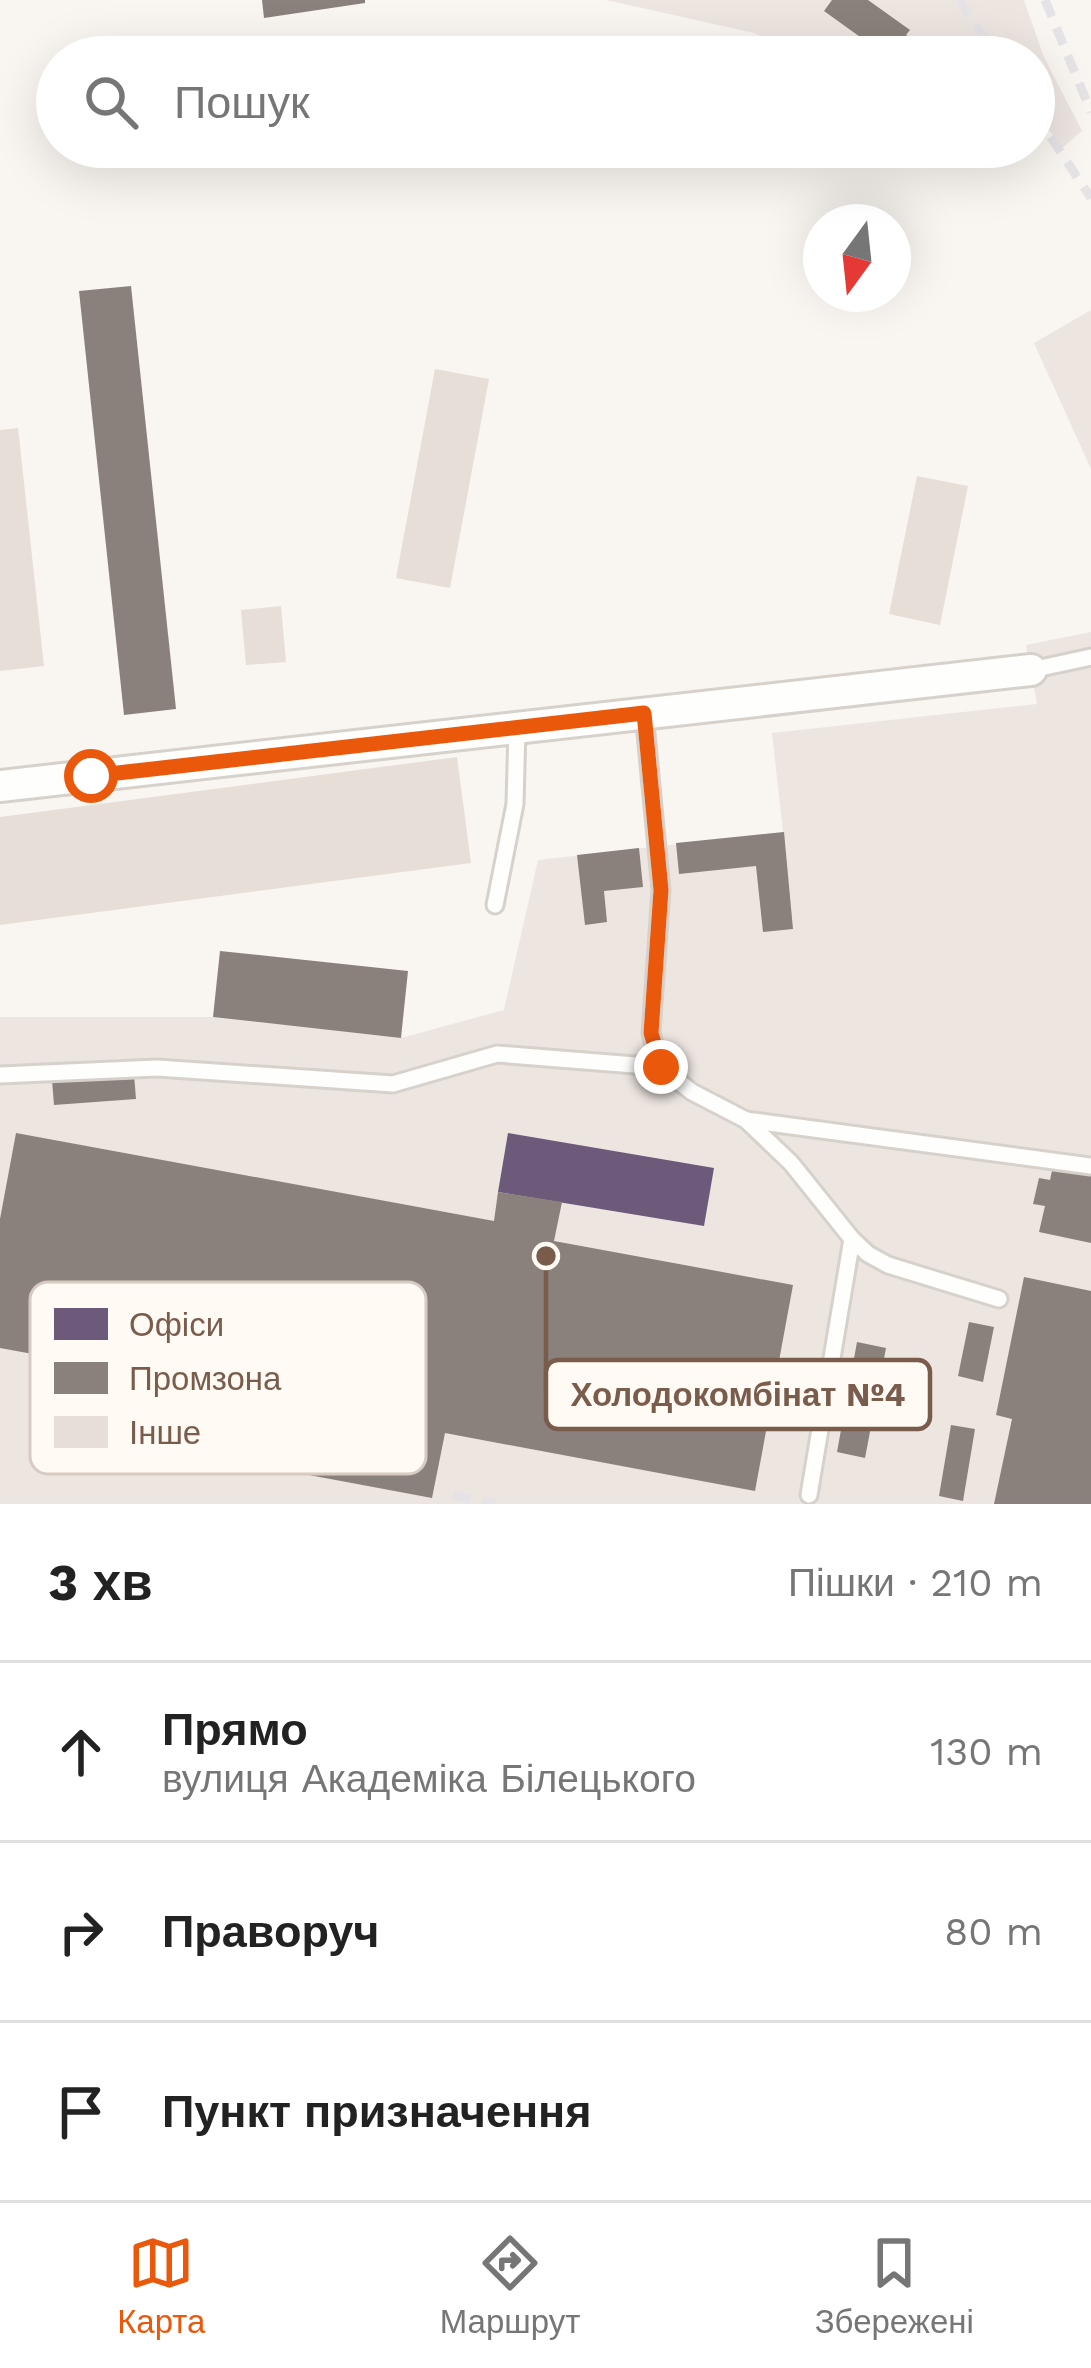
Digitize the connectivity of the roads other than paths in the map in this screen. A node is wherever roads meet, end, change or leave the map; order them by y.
1 (1091, 657) edge
2 (1030, 670) joint
3 (644, 713) junction
4 (517, 728) junction
5 (0, 786) edge
6 (495, 905) dead end
7 (661, 1067) junction
8 (0, 1076) edge
9 (746, 1120) junction
10 (1091, 1166) edge
11 (852, 1239) junction
12 (999, 1299) dead end
13 (809, 1496) dead end

1 - 2 lane
2 - 3 street
3 - 4 street
3 - 7 lane
4 - 5 street
4 - 6 lane
7 - 8 lane
7 - 9 lane
9 - 10 lane
9 - 11 lane
11 - 12 lane
11 - 13 lane

